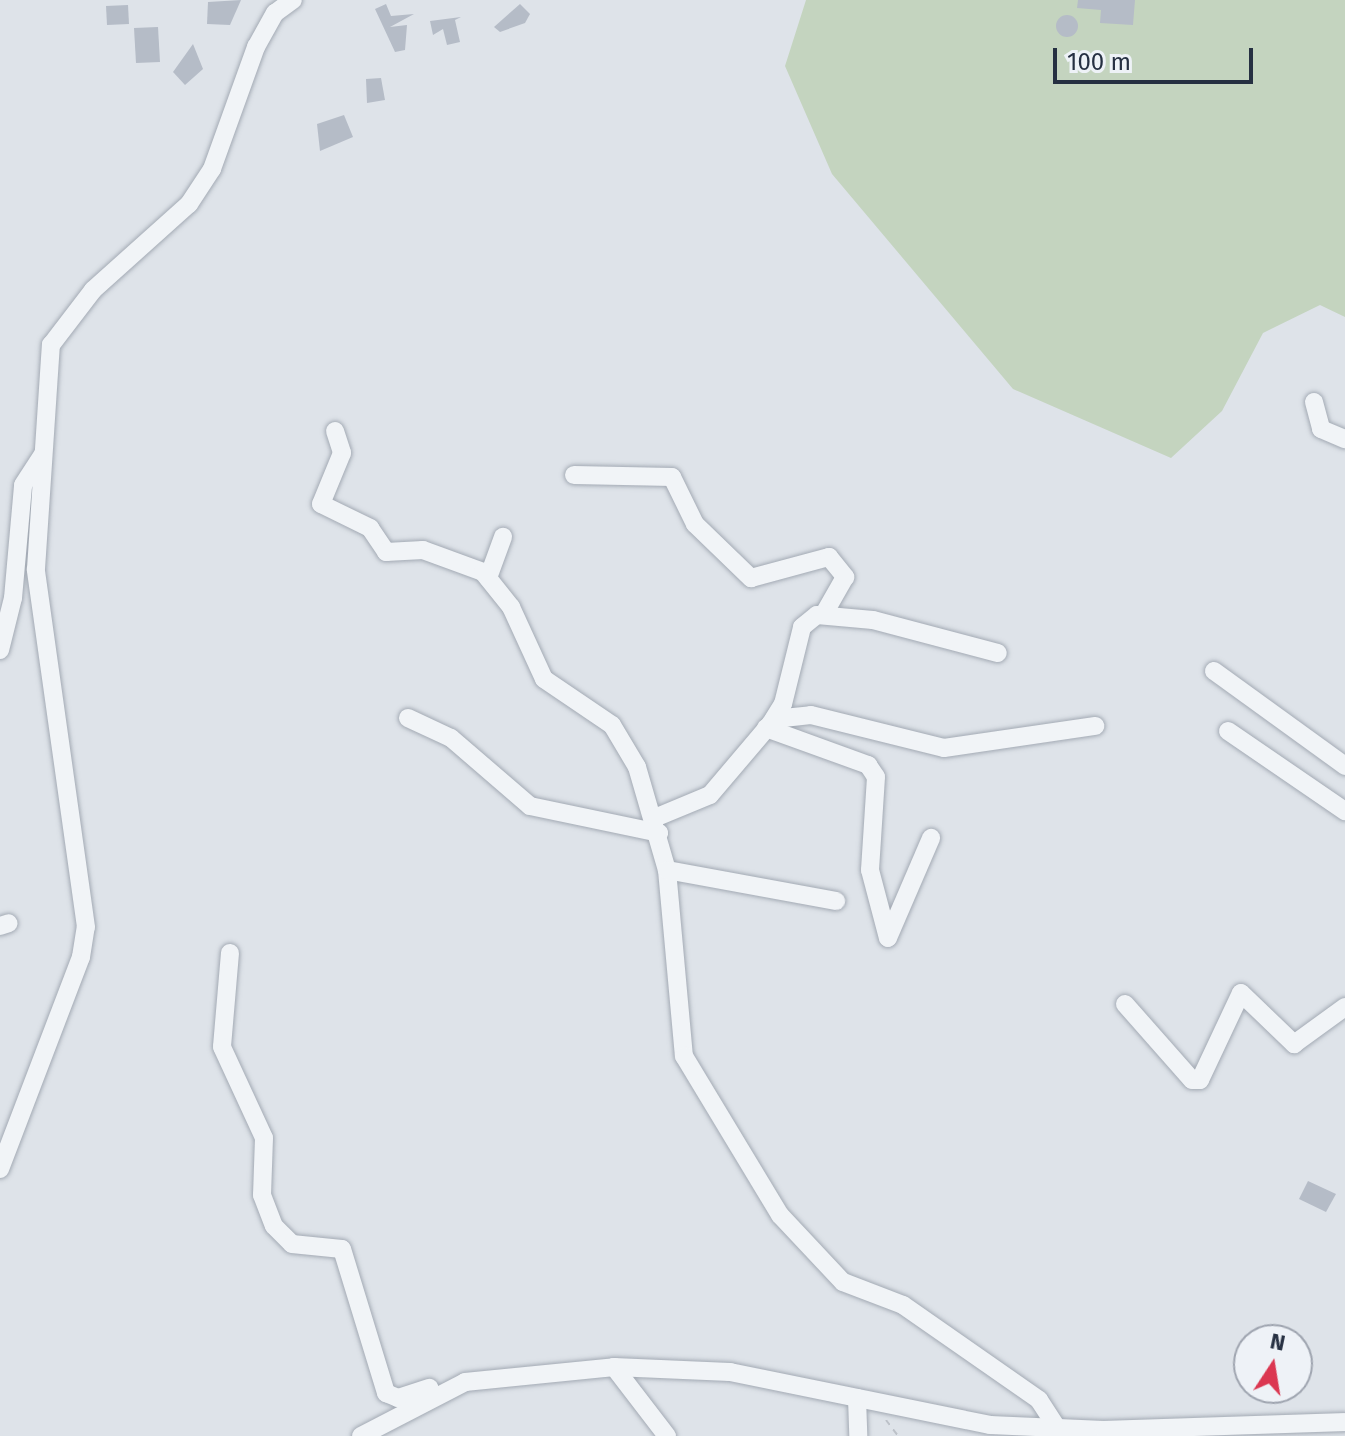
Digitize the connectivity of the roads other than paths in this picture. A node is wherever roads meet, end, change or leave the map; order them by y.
1 (293, 0) edge
2 (1314, 402) dead end
3 (335, 431) dead end
4 (1345, 439) edge
5 (43, 454) junction
6 (574, 475) dead end
7 (503, 537) dead end
8 (488, 578) junction
9 (825, 612) junction
10 (0, 650) edge
11 (998, 653) dead end
12 (1214, 671) dead end
13 (408, 718) dead end
14 (770, 724) junction
15 (1095, 726) dead end
16 (1228, 731) dead end
17 (1345, 766) edge
18 (1345, 811) edge
19 (658, 825) junction
20 (931, 838) dead end
21 (667, 870) junction
22 (836, 901) dead end
23 (230, 953) dead end
24 (1125, 1004) dead end
25 (1345, 1007) edge
26 (0, 1169) edge
27 (614, 1367) junction
28 (438, 1393) junction
29 (857, 1398) junction
30 (1345, 1422) edge
31 (1057, 1428) junction
32 (1294, 1430) edge
33 (361, 1436) edge
34 (667, 1436) edge
35 (858, 1436) edge

1 - 5 street
2 - 4 street
3 - 8 street
5 - 10 street
5 - 26 street
6 - 9 street
7 - 8 street
8 - 19 street
9 - 11 street
9 - 14 street
12 - 17 street
13 - 19 street
14 - 15 street
14 - 19 street
14 - 20 street
16 - 18 street
19 - 21 street
21 - 22 street
21 - 31 street
23 - 28 street
24 - 25 street
27 - 28 street
27 - 29 street
27 - 34 street
28 - 33 street
29 - 31 street
29 - 35 street
30 - 32 street
31 - 32 street

